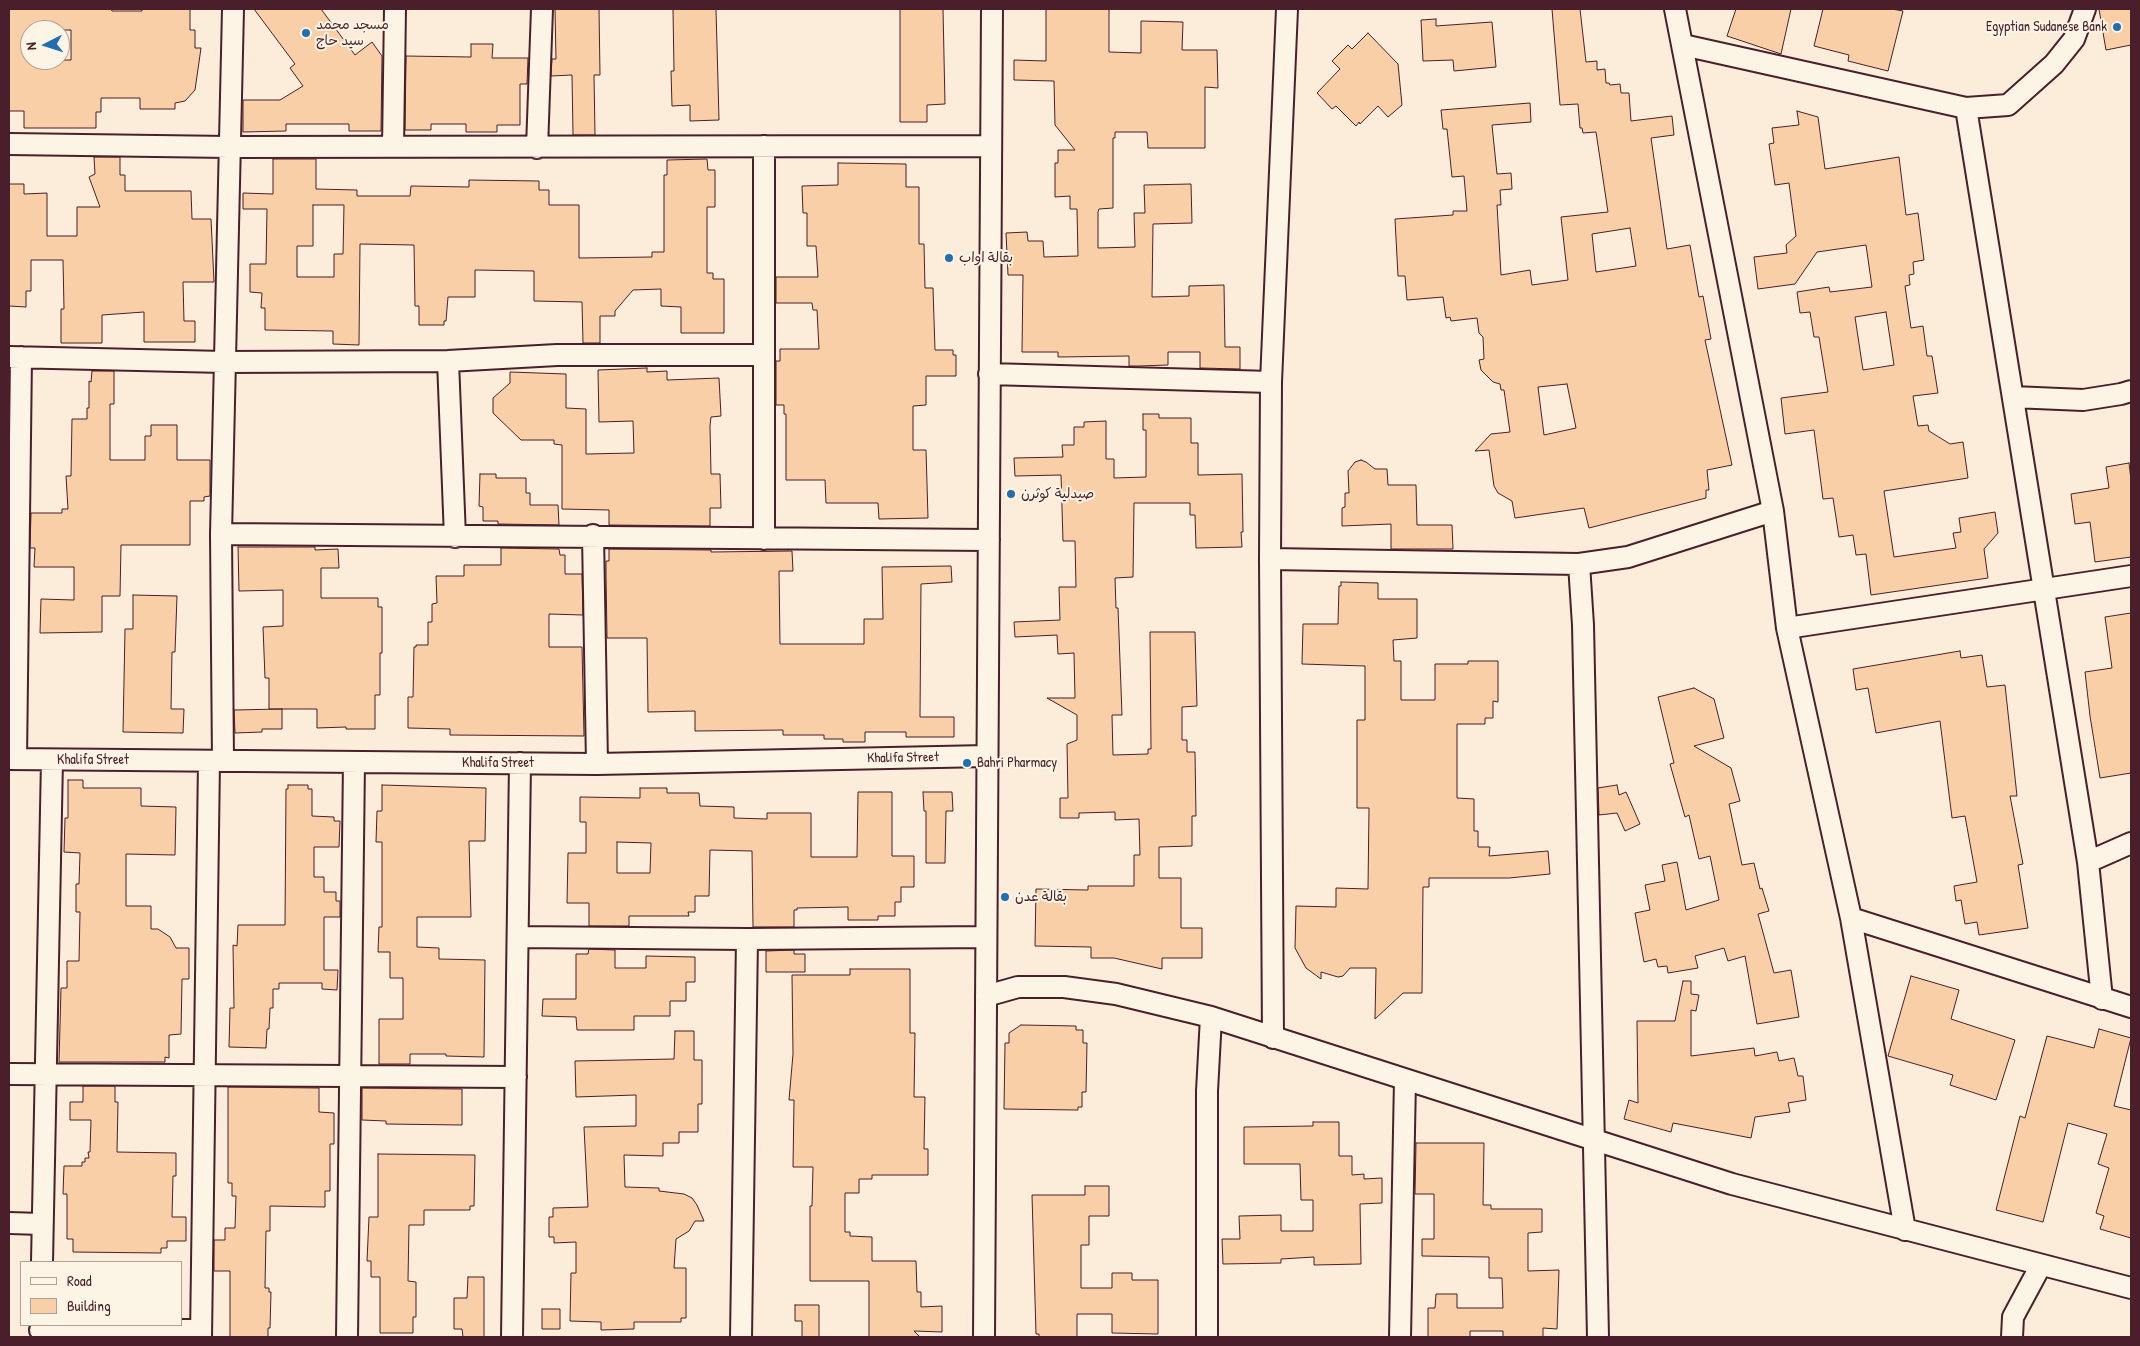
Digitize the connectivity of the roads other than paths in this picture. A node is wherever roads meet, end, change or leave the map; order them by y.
1 (233, 9) edge
2 (395, 9) edge
3 (542, 9) edge
4 (992, 9) edge
5 (1287, 9) edge
6 (1675, 9) edge
7 (2085, 9) edge
8 (1683, 46) junction
9 (1966, 108) junction
10 (9, 144) edge
11 (764, 146) junction
12 (991, 146) junction
13 (230, 147) junction
14 (393, 147) junction
15 (537, 148) junction
16 (764, 356) junction
17 (15, 357) edge
18 (448, 361) junction
19 (224, 362) junction
20 (990, 374) junction
21 (1271, 382) junction
22 (2131, 391) edge
23 (2013, 397) junction
24 (1773, 511) junction
25 (221, 534) junction
26 (594, 535) junction
27 (455, 537) junction
28 (764, 539) junction
29 (989, 540) junction
30 (1270, 559) junction
31 (1579, 564) junction
32 (2131, 576) edge
33 (2045, 588) junction
34 (1787, 628) junction
35 (987, 756) junction
36 (13, 759) edge
37 (52, 760) junction
38 (216, 761) junction
39 (354, 762) junction
40 (520, 763) junction
41 (597, 764) junction
42 (2131, 843) edge
43 (2088, 862) junction
44 (1851, 918) junction
45 (518, 937) junction
46 (986, 937) junction
47 (747, 939) junction
48 (986, 996) junction
49 (2102, 999) junction
50 (2131, 1007) edge
51 (1211, 1018) junction
52 (1273, 1038) junction
53 (9, 1074) edge
54 (45, 1075) junction
55 (204, 1076) junction
56 (350, 1076) junction
57 (516, 1077) junction
58 (1405, 1080) junction
59 (1593, 1139) junction
60 (9, 1223) edge
61 (42, 1224) junction
62 (1905, 1230) junction
63 (42, 1261) edge
64 (2041, 1265) junction
65 (2131, 1288) edge
66 (40, 1331) edge
67 (201, 1334) edge
68 (347, 1337) edge
69 (512, 1337) edge
70 (741, 1337) edge
71 (984, 1337) edge
72 (1207, 1337) edge
73 (1400, 1337) edge
74 (1598, 1337) edge
75 (2012, 1337) edge

1 - 13 street
2 - 14 street
3 - 15 street
4 - 12 street
5 - 21 street
6 - 8 street
7 - 9 street
8 - 9 street
8 - 24 street
9 - 23 street
10 - 13 street
11 - 12 street
11 - 15 street
11 - 16 street
12 - 20 street
13 - 14 street
13 - 19 street
14 - 15 street
16 - 18 street
16 - 28 street
17 - 19 street
17 - 36 street
18 - 19 street
18 - 27 street
19 - 25 street
20 - 21 street
20 - 29 street
21 - 30 street
22 - 23 street
23 - 33 street
24 - 31 street
24 - 34 street
25 - 27 street
25 - 38 street
26 - 27 street
26 - 28 street
26 - 41 street
28 - 29 street
29 - 35 street
30 - 31 street
30 - 52 street
31 - 59 street
32 - 33 street
33 - 34 street
33 - 43 street
34 - 44 street
35 - 41 street, Khalifa Street
35 - 46 street
36 - 37 street, Khalifa Street
37 - 38 street, Khalifa Street
37 - 54 street
38 - 39 street, Khalifa Street
38 - 55 street
39 - 40 street, Khalifa Street
39 - 56 street
40 - 41 street, Khalifa Street
40 - 45 street
42 - 43 street
43 - 49 street
44 - 49 street
44 - 62 street
45 - 47 street
45 - 57 street
46 - 47 street
46 - 48 street
47 - 70 street
48 - 51 street
48 - 71 street
49 - 50 street
51 - 52 street
51 - 72 street
52 - 58 street
53 - 54 street
54 - 55 street
54 - 61 street
55 - 56 street
55 - 67 street
56 - 57 street
56 - 68 street
57 - 69 street
58 - 59 street
58 - 73 street
59 - 62 street
59 - 74 street
60 - 61 street
61 - 63 street
62 - 64 street
64 - 65 street
64 - 75 street
66 - 67 street

